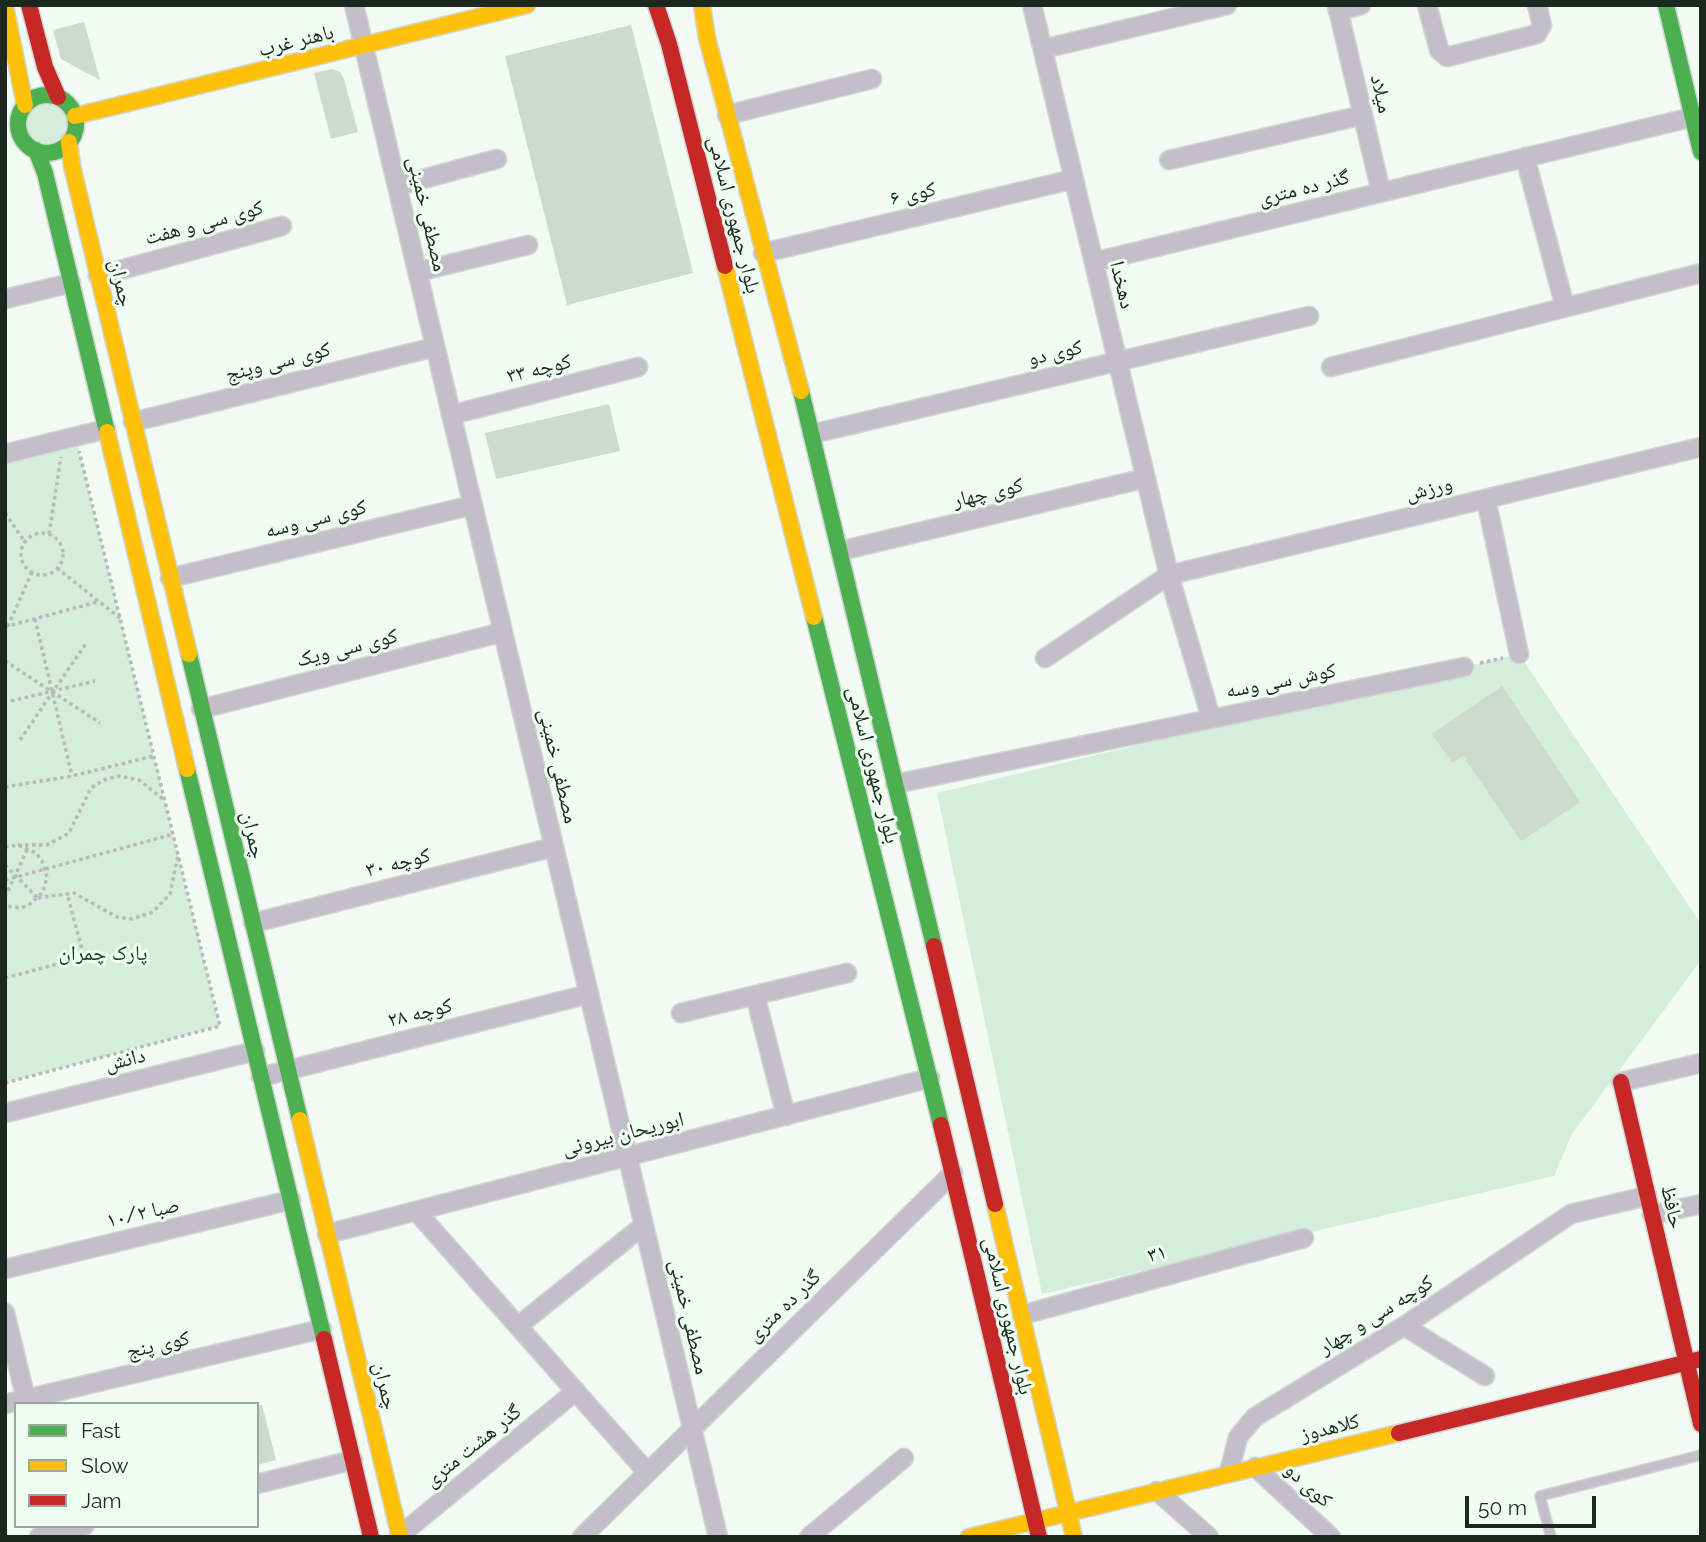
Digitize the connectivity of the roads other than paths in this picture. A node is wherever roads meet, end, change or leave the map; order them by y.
1 (29, 5) edge
2 (354, 5) edge
3 (527, 5) edge
4 (656, 5) edge
5 (702, 5) edge
6 (1032, 5) edge
7 (1227, 5) edge
8 (1361, 5) edge
9 (1427, 5) edge
10 (1537, 5) edge
11 (1666, 5) edge
12 (5, 6) edge
13 (1337, 8) edge
14 (363, 46) junction
15 (1043, 49) junction
16 (872, 79) dead end
17 (58, 97) junction
18 (25, 105) junction
19 (727, 115) junction
20 (1363, 115) junction
21 (75, 117) junction
22 (1693, 117) junction
23 (12, 132) edge
24 (69, 142) junction
25 (36, 150) junction
26 (1701, 151) edge
27 (1525, 157) junction
28 (497, 159) dead end
29 (1169, 160) dead end
30 (1074, 178) junction
31 (397, 186) junction
32 (1381, 192) junction
33 (282, 226) dead end
34 (527, 246) dead end
35 (763, 253) junction
36 (1094, 262) junction
37 (417, 272) junction
38 (1701, 273) edge
39 (98, 276) junction
40 (71, 282) junction
41 (5, 299) edge
42 (1565, 307) junction
43 (1309, 316) dead end
44 (435, 347) junction
45 (1118, 362) junction
46 (638, 367) dead end
47 (1331, 367) dead end
48 (451, 415) junction
49 (133, 422) junction
50 (106, 429) junction
51 (812, 434) junction
52 (1701, 447) edge
53 (5, 454) edge
54 (1146, 478) junction
55 (1486, 499) junction
56 (473, 505) junction
57 (840, 551) junction
58 (1169, 575) junction
59 (170, 578) junction
60 (503, 632) junction
61 (1519, 654) road end
62 (1045, 658) dead end
63 (1464, 667) road end
64 (201, 709) junction
65 (1211, 718) junction
66 (895, 784) junction
67 (554, 847) junction
68 (253, 923) junction
69 (848, 973) dead end
70 (589, 994) junction
71 (755, 995) junction
72 (681, 1013) dead end
73 (281, 1044) junction
74 (255, 1051) junction
75 (1701, 1063) edge
76 (288, 1070) junction
77 (261, 1077) junction
78 (930, 1078) junction
79 (1621, 1082) joint
80 (5, 1113) edge
81 (786, 1116) junction
82 (628, 1156) junction
83 (953, 1172) junction
84 (1647, 1196) junction
85 (291, 1200) junction
86 (1701, 1204) edge
87 (416, 1211) junction
88 (1652, 1215) junction
89 (644, 1225) junction
90 (327, 1234) junction
91 (1304, 1238) dead end
92 (300, 1241) junction
93 (5, 1269) edge
94 (5, 1314) edge
95 (1021, 1315) junction
96 (1404, 1325) junction
97 (518, 1326) junction
98 (322, 1329) junction
99 (1694, 1361) edge
100 (1485, 1376) dead end
101 (576, 1391) junction
102 (26, 1402) edge
103 (1701, 1424) edge
104 (692, 1428) junction
105 (1701, 1455) edge
106 (904, 1458) dead end
107 (353, 1461) junction
108 (1255, 1467) junction
109 (648, 1472) junction
110 (1229, 1472) junction
111 (259, 1484) edge
112 (1157, 1491) junction
113 (1069, 1512) junction
114 (75, 1528) edge
115 (1037, 1529) edge
116 (52, 1533) edge
117 (368, 1533) edge
118 (399, 1536) edge
119 (582, 1537) edge
120 (718, 1537) edge
121 (809, 1537) edge
122 (969, 1537) edge
123 (1074, 1537) edge
124 (1209, 1537) edge
125 (1331, 1537) edge
126 (1551, 1537) edge

1 - 17 street
2 - 14 street, مصطفی خمینی
3 - 14 street, باهنر غرب
4 - 78 street, بلوار جمهوری اسلامی
5 - 19 street, بلوار جمهوری اسلامی
6 - 15 street, دهخدا
7 - 15 street
8 - 13 street
9 - 10 street
11 - 22 street
12 - 18 street
13 - 20 street, میلاد
14 - 21 street, باهنر غرب
14 - 31 street, مصطفی خمینی
15 - 30 street, دهخدا
16 - 19 street
17 - 18 street
17 - 21 street
18 - 23 street
19 - 35 street, بلوار جمهوری اسلامی
20 - 29 street
20 - 32 street, میلاد
21 - 24 street
22 - 26 street
22 - 27 street, گذر ده متری
23 - 25 street
24 - 25 street
24 - 39 street, چمران
25 - 40 street
27 - 32 street, گذر ده متری
27 - 42 street
28 - 31 street
30 - 35 street, کوی ۶
30 - 36 street, دهخدا
31 - 37 street, مصطفی خمینی
32 - 36 street, گذر ده متری
33 - 39 street, کوی سی و هفت
34 - 37 street
35 - 51 street, بلوار جمهوری اسلامی
36 - 45 street, دهخدا
37 - 44 street, مصطفی خمینی
38 - 42 street
39 - 40 street
39 - 49 street, چمران
40 - 41 street
40 - 50 street
42 - 47 street
43 - 45 street, کوی دو
44 - 48 street, مصطفی خمینی
44 - 49 street, کوی سی وپنج
45 - 51 street, کوی دو
45 - 54 street, دهخدا
46 - 48 street, کوچه ۳۳
48 - 56 street, مصطفی خمینی
49 - 50 street
49 - 59 street, چمران
50 - 53 street
50 - 74 street
51 - 57 street, بلوار جمهوری اسلامی
52 - 55 street, ورزش
54 - 57 street, کوی چهار
54 - 58 street, دهخدا
55 - 58 street, ورزش
55 - 61 street
56 - 59 street, کوی سی وسه
56 - 60 street, مصطفی خمینی
57 - 66 street, بلوار جمهوری اسلامی
58 - 62 street
58 - 65 street
59 - 64 street, چمران
60 - 64 street, کوی سی ویک
60 - 67 street, مصطفی خمینی
63 - 65 street, کوش سی وسه
64 - 68 street, چمران
65 - 66 street, کوش سی وسه
66 - 95 street, بلوار جمهوری اسلامی
67 - 68 street, کوچه ۳۰
67 - 70 street, مصطفی خمینی
68 - 73 street, چمران
69 - 71 street
70 - 76 street, کوچه ۲۸
70 - 82 street, مصطفی خمینی
71 - 72 street
71 - 81 street
73 - 74 street
73 - 76 street, چمران
74 - 77 street
74 - 80 street, دانش
75 - 79 street
76 - 77 street, کوچه ۲۸
76 - 90 street, چمران
77 - 85 street
78 - 81 street, ابوریحان بیرونی
78 - 83 street, بلوار جمهوری اسلامی
79 - 84 street, حافظ
81 - 82 street, ابوریحان بیرونی
82 - 87 street, ابوریحان بیرونی
82 - 89 street, مصطفی خمینی
83 - 104 street, گذر ده متری
83 - 115 street, بلوار جمهوری اسلامی
84 - 88 street, حافظ
84 - 96 street, کوچه سی و چهار
85 - 92 street
85 - 93 street, صبا ۱۰/۲
86 - 88 street
87 - 90 street, ابوریحان بیرونی
87 - 97 street
88 - 99 street, حافظ
89 - 97 street
89 - 104 street, مصطفی خمینی
90 - 92 street
90 - 118 street, چمران
91 - 95 street, ۳۱
92 - 98 street
94 - 102 street
95 - 113 street, بلوار جمهوری اسلامی
96 - 100 street
96 - 110 street, کوچه سی و چهار
97 - 101 street
98 - 102 street, کوی پنج
98 - 107 street
99 - 103 street, حافظ
99 - 108 street, کلاهدوز
101 - 109 street
101 - 118 street, گذر هشت متری
104 - 109 street, گذر ده متری
104 - 120 street, مصطفی خمینی
105 - 126 lane
106 - 121 street
107 - 111 street
107 - 117 street
108 - 110 street, کلاهدوز
108 - 125 street, کوی دو
109 - 119 street, گذر ده متری
110 - 112 street, کلاهدوز
112 - 113 street, کلاهدوز
112 - 124 street
113 - 115 street, کلاهدوز
113 - 123 street, بلوار جمهوری اسلامی
114 - 116 street
115 - 122 street, کلاهدوز

